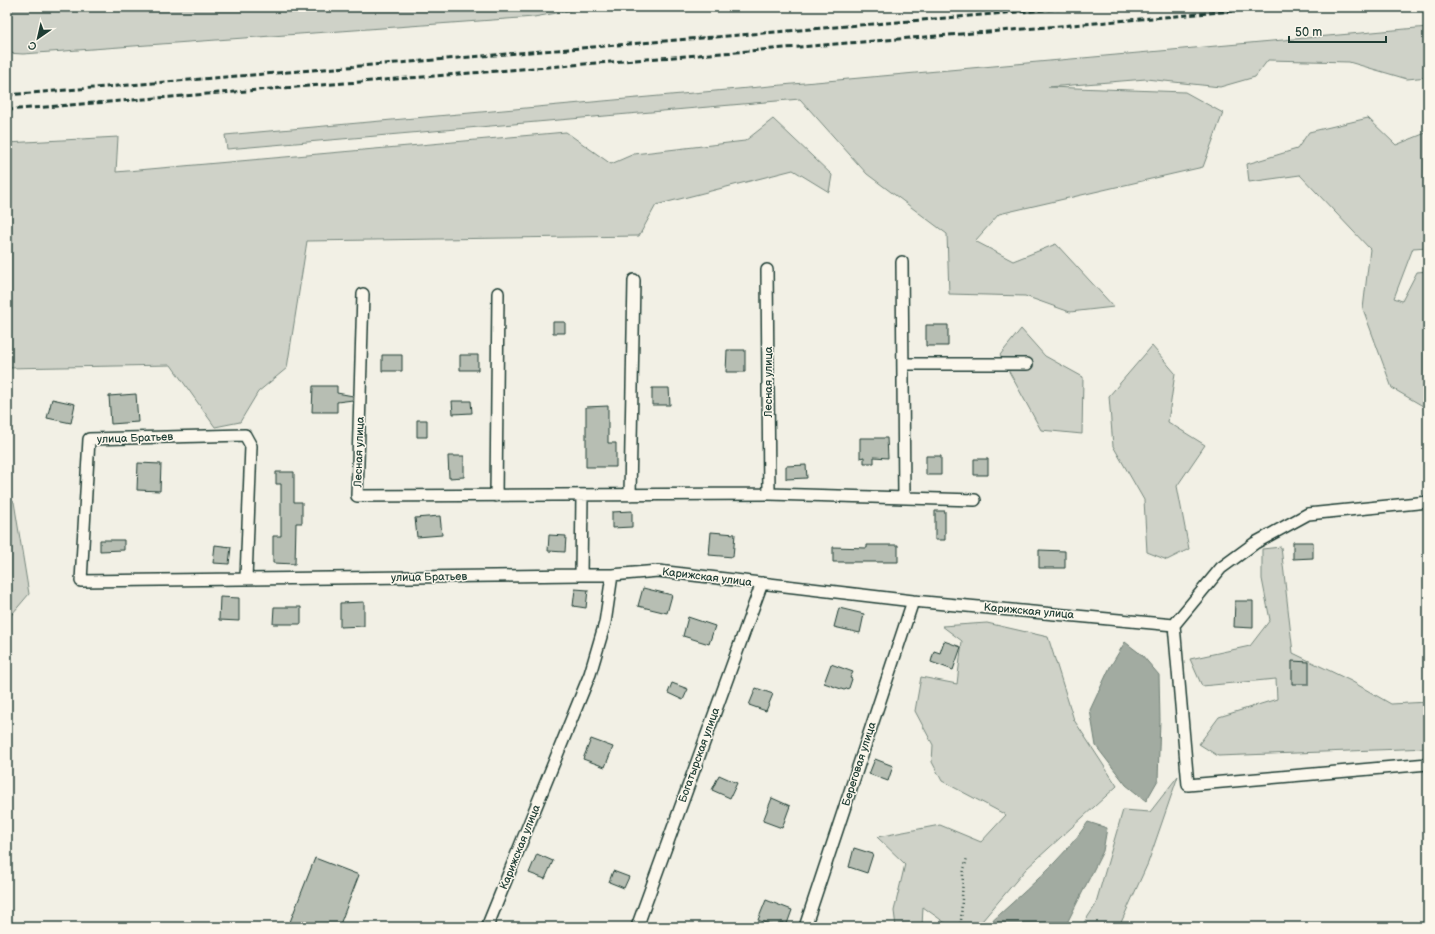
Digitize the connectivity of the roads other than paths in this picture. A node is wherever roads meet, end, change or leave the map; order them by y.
1 (902, 262) dead end
2 (767, 270) dead end
3 (634, 280) dead end
4 (498, 293) dead end
5 (363, 294) dead end
6 (903, 364) junction
7 (1027, 364) dead end
8 (768, 494) junction
9 (582, 495) junction
10 (630, 495) junction
11 (496, 496) junction
12 (904, 498) junction
13 (975, 500) dead end
14 (1428, 502) edge
15 (581, 575) junction
16 (612, 575) junction
17 (246, 579) junction
18 (762, 583) junction
19 (913, 601) junction
20 (1174, 624) junction
21 (1428, 764) edge
22 (487, 927) edge
23 (637, 927) edge
24 (805, 927) edge

1 - 6 street
2 - 8 street, Лесная улица
3 - 10 street
4 - 11 street
5 - 11 street, Лесная улица
6 - 7 street
6 - 12 street
8 - 10 street, Лесная улица
8 - 12 street, Лесная улица
9 - 10 street, Лесная улица
9 - 11 street, Лесная улица
9 - 15 street
12 - 13 street, Лесная улица
14 - 20 street
15 - 16 street, улица Братьев
15 - 17 street, улица Братьев
16 - 18 street, Карижская улица
16 - 22 street, Карижская улица
17 - 17 street, улица Братьев
18 - 19 street, Карижская улица
18 - 23 street, Богатырская улица
19 - 20 street, Карижская улица
19 - 24 street, Береговая улица
20 - 21 street

